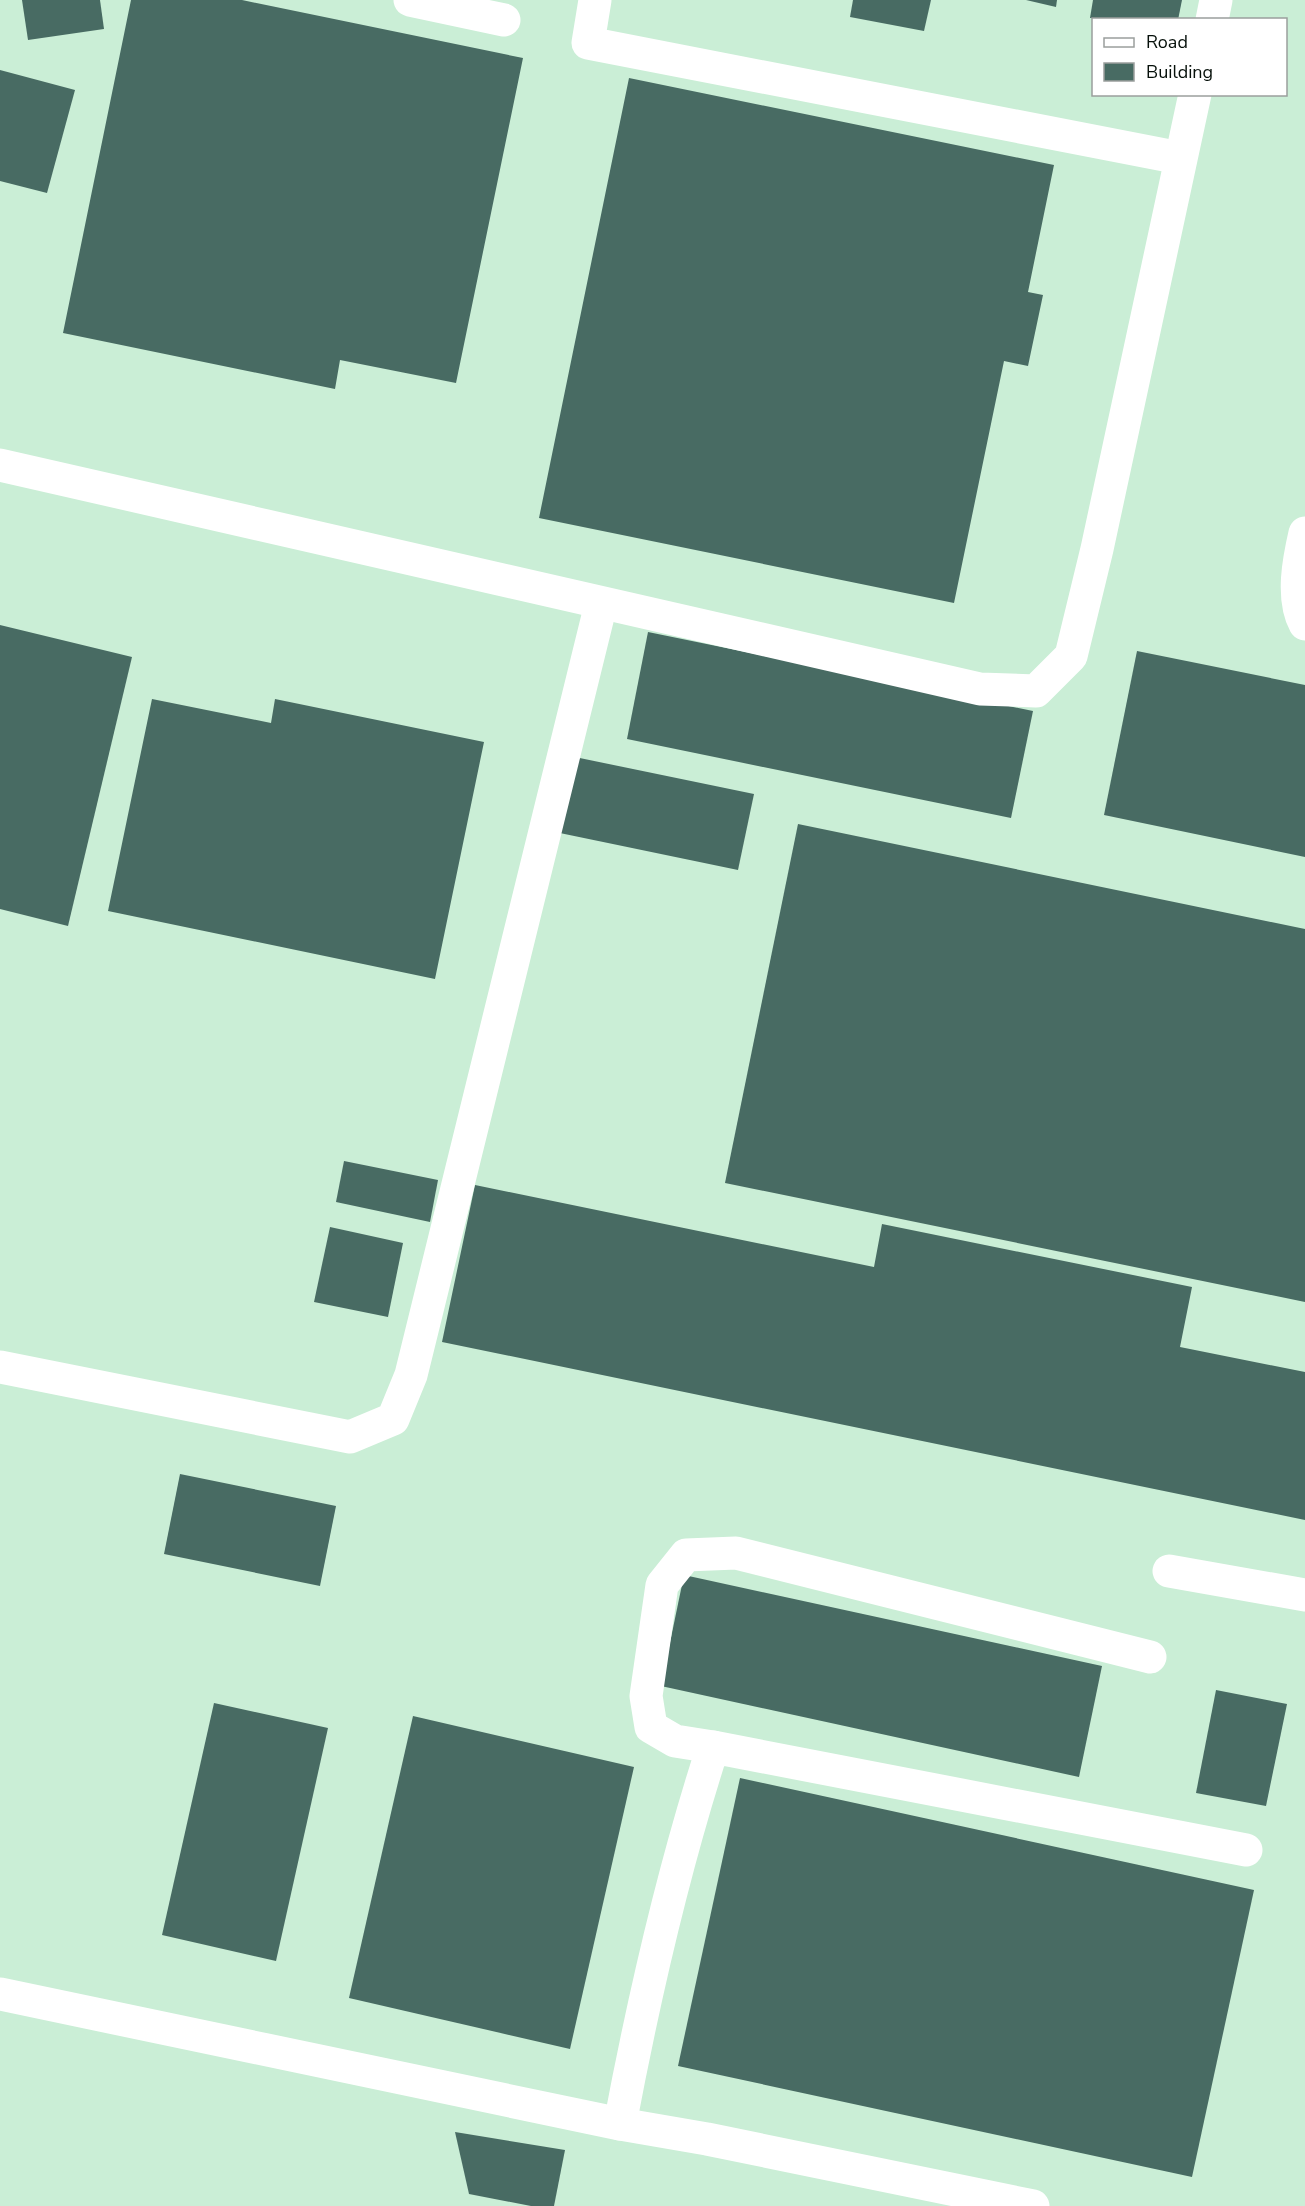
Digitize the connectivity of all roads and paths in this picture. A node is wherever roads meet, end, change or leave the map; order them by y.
1 (410, 0) edge
2 (595, 0) edge
3 (1216, 0) edge
4 (1212, 18) edge
5 (504, 20) dead end
6 (1195, 96) edge
7 (1180, 158) junction
8 (0, 465) edge
9 (1305, 532) edge
10 (601, 604) junction
11 (1305, 624) edge
12 (0, 1367) edge
13 (1169, 1570) dead end
14 (1305, 1595) edge
15 (1150, 1657) dead end
16 (713, 1747) junction
17 (1246, 1850) dead end
18 (0, 1994) edge
19 (620, 2124) junction
20 (1034, 2206) edge

1 - 5 lane
2 - 7 lane
3 - 4 lane
6 - 7 lane
7 - 10 lane
8 - 10 lane
9 - 11 lane
10 - 12 lane
13 - 14 lane
15 - 16 lane
16 - 17 lane
16 - 19 lane
18 - 19 lane
19 - 20 lane

